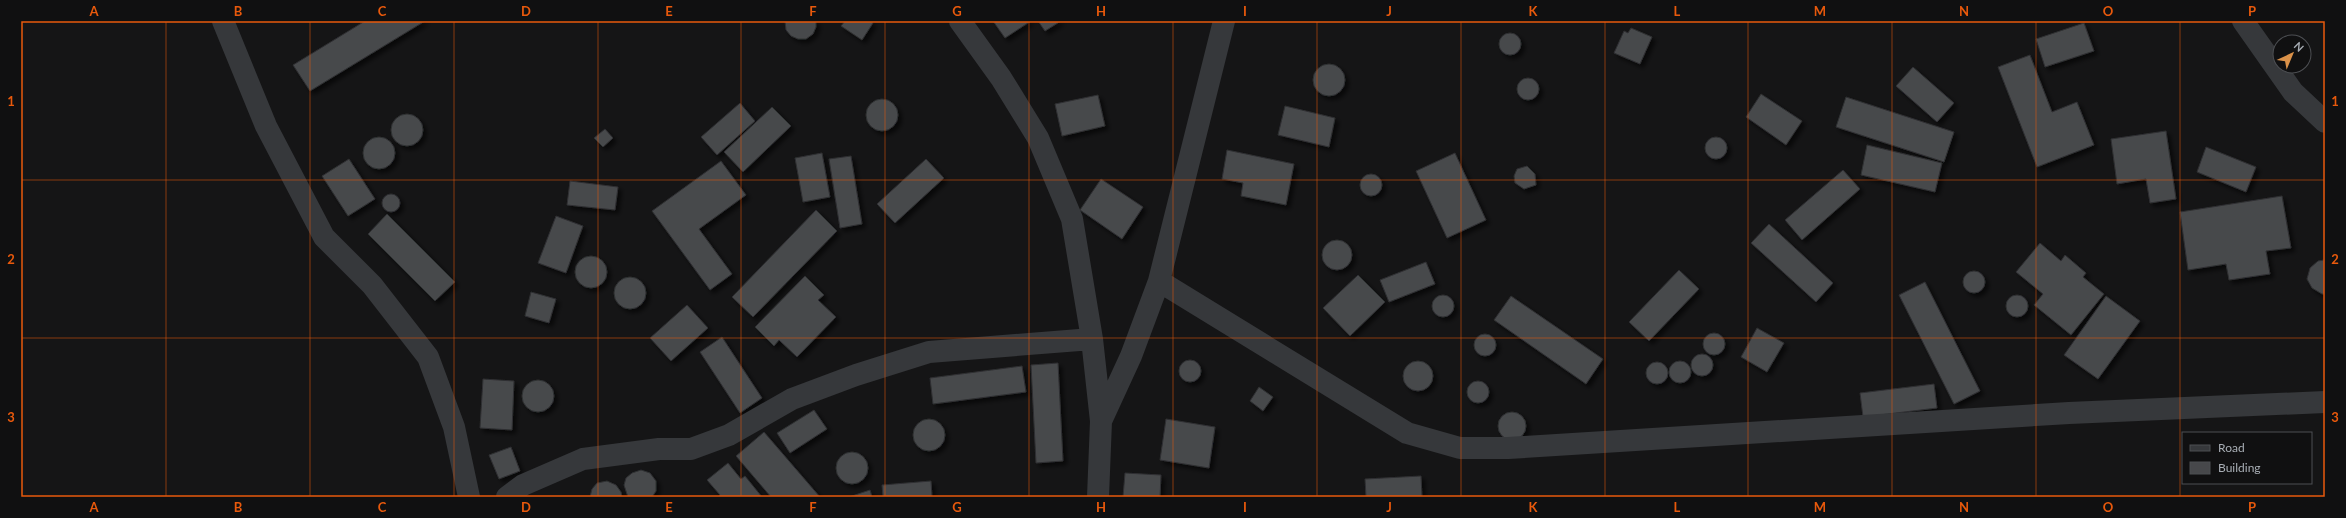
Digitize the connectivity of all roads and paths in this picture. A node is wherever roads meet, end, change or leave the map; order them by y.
1 (223, 21) edge
2 (960, 21) edge
3 (1224, 21) edge
4 (2243, 21) edge
5 (2325, 122) edge
6 (1159, 281) junction
7 (1092, 339) junction
8 (2325, 402) edge
9 (1101, 421) junction
10 (469, 497) edge
11 (507, 497) edge
12 (1098, 497) edge

1 - 10 street
2 - 7 street
3 - 6 street
4 - 5 street
6 - 8 street
6 - 9 street
7 - 9 street
7 - 11 street
9 - 12 street

